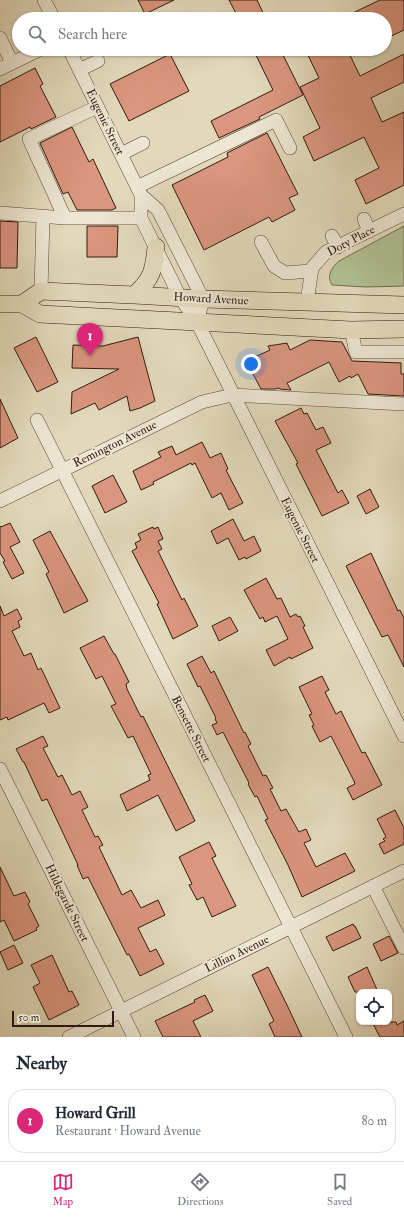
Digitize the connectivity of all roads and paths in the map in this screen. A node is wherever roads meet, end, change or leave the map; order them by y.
1 (44, 0) edge
2 (50, 12) edge
3 (0, 38) edge
4 (27, 56) edge
5 (72, 56) edge
6 (98, 61) dead end
7 (6, 66) edge
8 (79, 70) junction
9 (97, 107) junction
10 (143, 143) dead end
11 (290, 148) dead end
12 (121, 154) junction
13 (139, 191) junction
14 (0, 213) edge
15 (404, 214) edge
16 (43, 216) junction
17 (66, 218) junction
18 (141, 218) junction
19 (364, 219) dead end
20 (369, 232) junction
21 (261, 242) dead end
22 (156, 248) junction
23 (311, 271) junction
24 (41, 291) junction
25 (134, 294) junction
26 (180, 297) junction
27 (204, 299) junction
28 (306, 302) junction
29 (0, 304) edge
30 (22, 304) junction
31 (404, 305) edge
32 (197, 322) junction
33 (404, 329) edge
34 (351, 330) junction
35 (404, 352) edge
36 (232, 395) junction
37 (404, 404) edge
38 (37, 420) dead end
39 (62, 470) junction
40 (0, 501) edge
41 (404, 736) edge
42 (0, 769) edge
43 (404, 871) edge
44 (374, 886) junction
45 (291, 927) junction
46 (404, 948) edge
47 (121, 1012) junction
48 (70, 1037) edge
49 (134, 1037) edge
50 (346, 1037) edge

1 - 2 street
3 - 7 street
4 - 7 street
5 - 8 street, Eugenie Street
6 - 8 street
8 - 9 street, Eugenie Street
9 - 12 street, Eugenie Street
9 - 17 street
10 - 12 street
11 - 13 street
12 - 13 street, Eugenie Street
13 - 18 street, Eugenie Street
13 - 27 street, Eugenie Street
14 - 16 street
15 - 20 street, Doty Place
16 - 17 street
16 - 24 street
17 - 18 street
18 - 22 street, Eugenie Street
19 - 20 street
20 - 23 street, Doty Place
21 - 23 street
22 - 25 main road
22 - 26 street, Eugenie Street
23 - 28 street, Doty Place
24 - 25 main road, Howard Avenue
24 - 30 main road
25 - 26 main road, Howard Avenue
26 - 27 main road, Howard Avenue
26 - 32 street, Eugenie Street
27 - 28 main road, Howard Avenue
27 - 32 street
28 - 31 main road, Howard Avenue
29 - 30 main road, Howard Avenue
30 - 32 main road, Howard Avenue
32 - 34 main road, Howard Avenue
32 - 36 street, Eugenie Street
33 - 34 main road, Howard Avenue
34 - 35 street
36 - 37 street, Remington Avenue
36 - 39 street, Remington Avenue
36 - 41 street, Eugenie Street
38 - 39 street, Bensette Street
39 - 40 street, Remington Avenue
39 - 45 street, Bensette Street
42 - 47 street, Hildegarde Street
43 - 44 street, Lillian Avenue
44 - 45 street, Lillian Avenue
44 - 46 street
45 - 47 street, Lillian Avenue
45 - 50 street, Bensette Street
47 - 48 street, Lillian Avenue
47 - 49 street, Hildegarde Street

